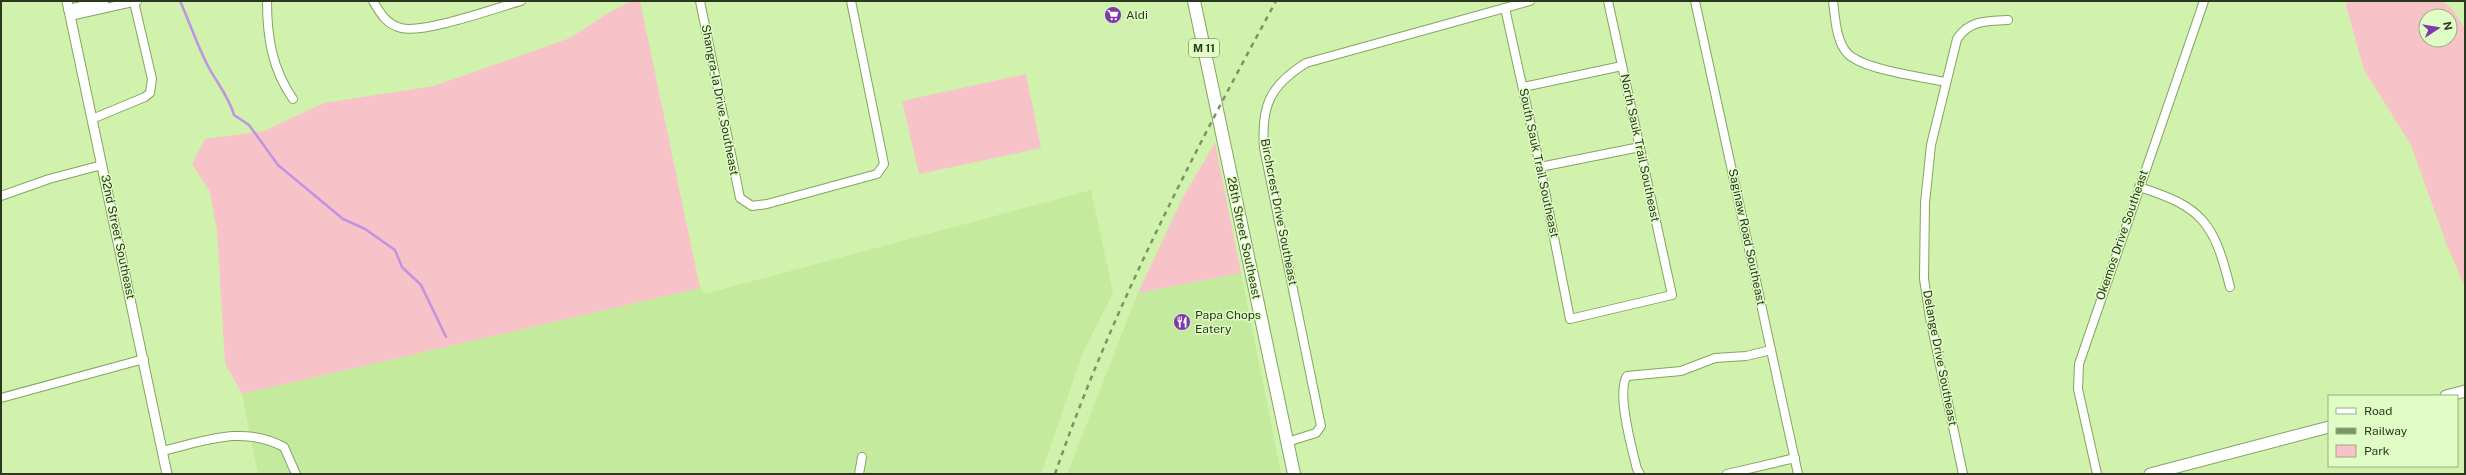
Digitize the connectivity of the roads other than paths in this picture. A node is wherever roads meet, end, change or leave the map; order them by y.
1 (104, 1) edge
2 (136, 1) edge
3 (267, 1) edge
4 (373, 1) edge
5 (521, 1) edge
6 (700, 1) edge
7 (851, 1) edge
8 (1194, 1) edge
9 (1530, 1) edge
10 (1608, 1) edge
11 (1695, 1) edge
12 (1833, 1) edge
13 (2204, 1) edge
14 (1505, 8) junction
15 (68, 9) edge
16 (2008, 20) dead end
17 (1622, 66) junction
18 (1946, 82) junction
19 (1523, 87) junction
20 (293, 99) dead end
21 (92, 119) junction
22 (1640, 147) junction
23 (102, 165) junction
24 (1540, 167) junction
25 (2139, 187) junction
26 (1, 196) edge
27 (2230, 287) dead end
28 (1570, 319) joint
29 (1771, 350) junction
30 (144, 359) junction
31 (2465, 391) edge
32 (2450, 395) edge
33 (1, 398) edge
34 (2328, 427) edge
35 (1287, 442) junction
36 (162, 451) junction
37 (862, 457) dead end
38 (1795, 458) junction
39 (167, 474) edge
40 (296, 474) edge
41 (859, 474) edge
42 (1294, 474) edge
43 (1640, 474) edge
44 (1727, 474) edge
45 (1798, 474) edge
46 (1964, 474) edge
47 (2097, 474) edge
48 (2150, 474) edge

1 - 15 street
2 - 15 street
2 - 21 street
3 - 20 street
4 - 5 street
6 - 7 street, Shangra-la Drive Southeast
8 - 35 main road, 28th Street Southeast / M 11
9 - 14 street, Birchcrest Drive Southeast
10 - 17 street, North Sauk Trail Southeast
11 - 29 street, Saginaw Road Southeast
12 - 18 street
13 - 25 street, Okemos Drive Southeast
14 - 19 street, South Sauk Trail Southeast
14 - 35 street, Birchcrest Drive Southeast
15 - 21 street, 32nd Street Southeast
16 - 18 street, Delange Drive Southeast
17 - 19 street
17 - 22 street, North Sauk Trail Southeast
18 - 46 street, Delange Drive Southeast
19 - 24 street, South Sauk Trail Southeast
21 - 23 street, 32nd Street Southeast
22 - 24 street
22 - 28 street, North Sauk Trail Southeast
23 - 26 street
23 - 30 street, 32nd Street Southeast
24 - 28 street, South Sauk Trail Southeast
25 - 27 street
25 - 47 street, Okemos Drive Southeast
29 - 38 street, Saginaw Road Southeast
29 - 43 street
30 - 33 street
30 - 36 street, 32nd Street Southeast
31 - 32 main road
34 - 48 main road
35 - 42 main road, 28th Street Southeast / M 11
36 - 39 street, 32nd Street Southeast
36 - 40 street
37 - 41 street
38 - 44 street
38 - 45 street, Saginaw Road Southeast

